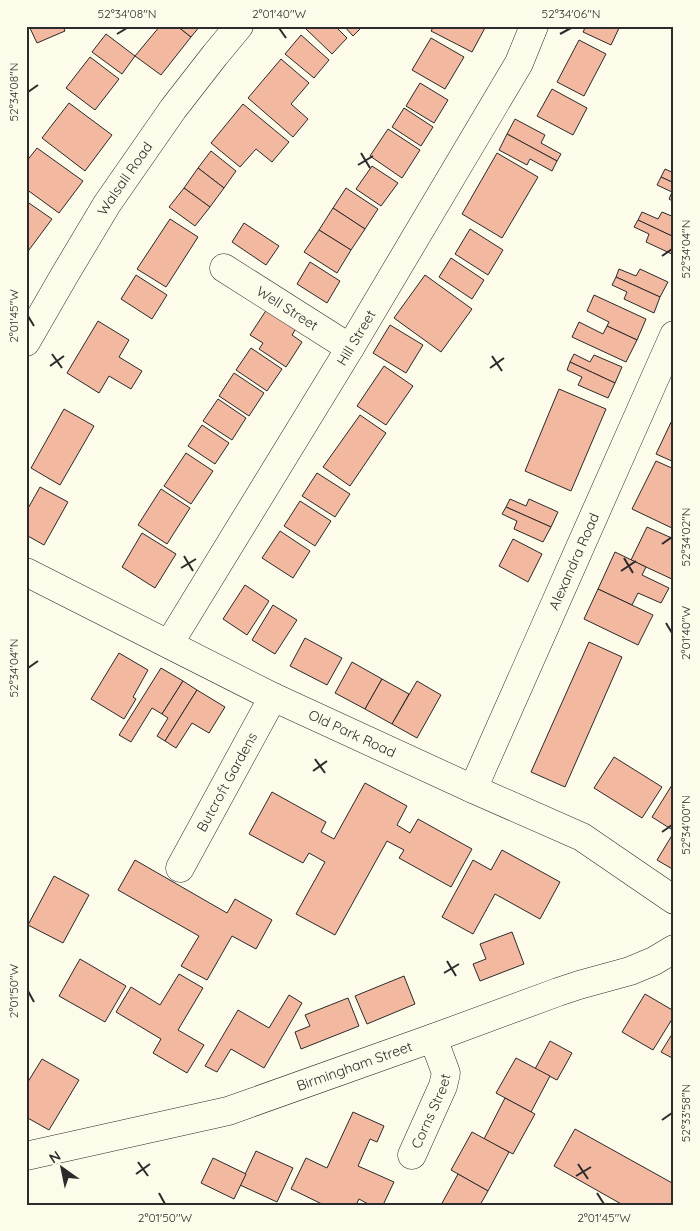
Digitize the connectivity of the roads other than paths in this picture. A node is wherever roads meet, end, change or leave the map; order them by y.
1 (239, 26) edge
2 (534, 26) edge
3 (224, 268) dead end
4 (674, 335) edge
5 (26, 342) edge
6 (350, 348) junction
7 (26, 572) edge
8 (168, 644) junction
9 (273, 697) junction
10 (473, 789) junction
11 (180, 868) dead end
12 (672, 896) edge
13 (674, 949) edge
14 (433, 1038) junction
15 (412, 1155) dead end
16 (26, 1156) edge

1 - 5 street, Walsall Road
2 - 6 street, Hill Street
3 - 6 street, Well Street
4 - 10 street, Alexandra Road
6 - 8 street, Hill Street
7 - 8 street, Old Park Road
8 - 9 street, Old Park Road
9 - 10 street, Old Park Road
9 - 11 street, Butcroft Gardens
10 - 12 street, Old Park Road
13 - 14 street, Birmingham Street
14 - 15 street, Corns Street
14 - 16 street, Birmingham Street

